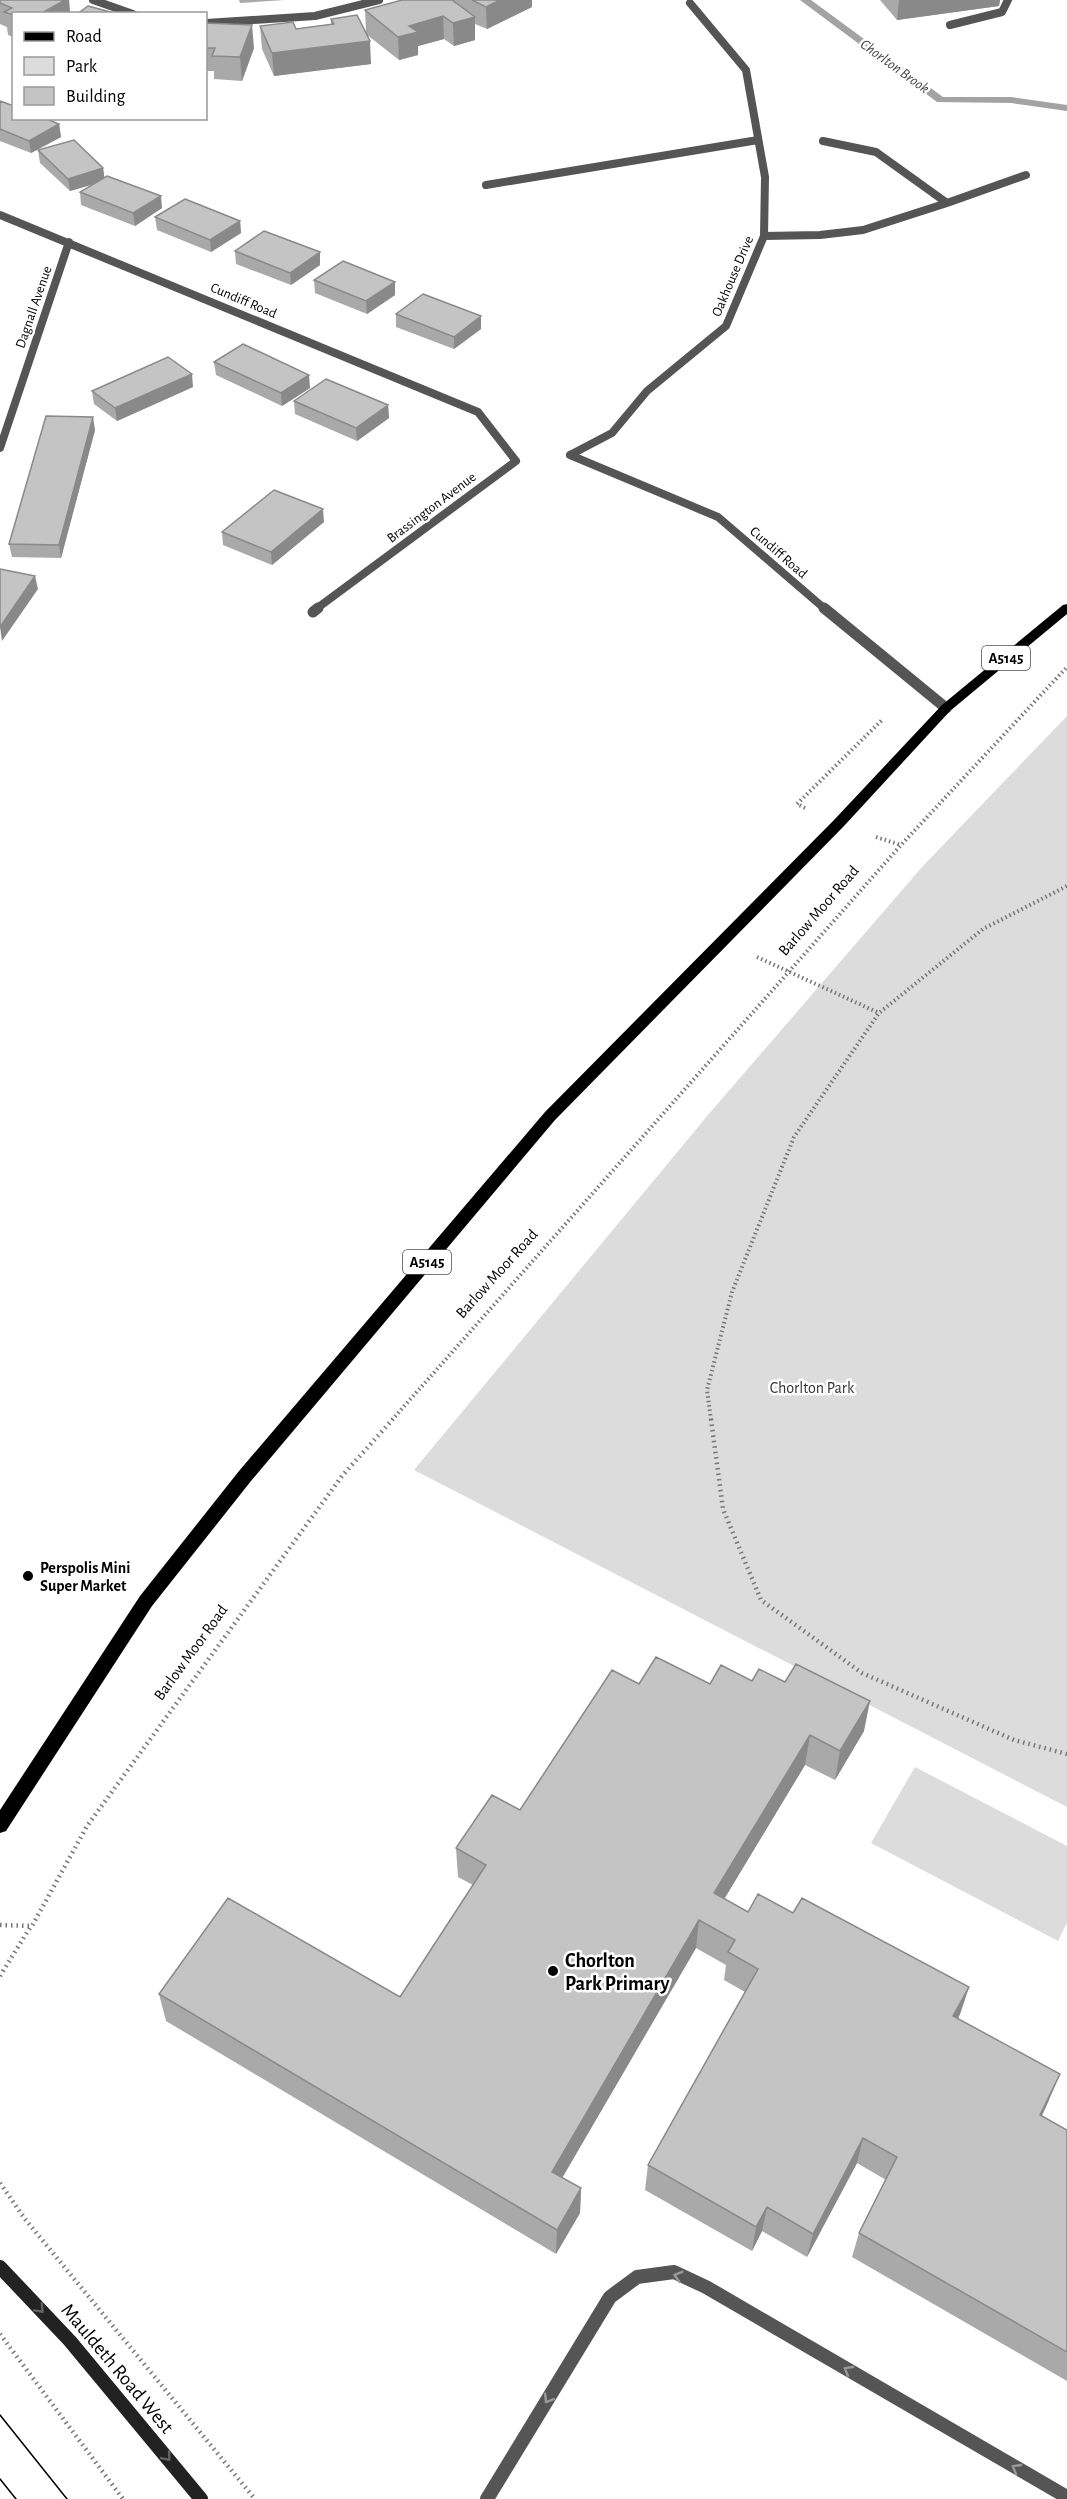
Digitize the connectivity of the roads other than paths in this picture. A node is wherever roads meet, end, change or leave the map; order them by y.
1 (93, 0) edge
2 (379, 0) edge
3 (1008, 0) edge
4 (690, 3) dead end
5 (127, 12) edge
6 (207, 23) edge
7 (950, 26) dead end
8 (758, 140) junction
9 (823, 141) dead end
10 (1026, 175) dead end
11 (486, 185) dead end
12 (947, 203) junction
13 (0, 215) edge
14 (764, 236) junction
15 (69, 242) junction
16 (478, 412) joint
17 (0, 448) edge
18 (570, 455) joint
19 (1067, 608) edge
20 (313, 612) dead end
21 (946, 708) junction
22 (0, 1824) edge
23 (0, 2267) edge
24 (1067, 2497) edge
25 (201, 2499) edge
26 (487, 2499) edge

1 - 5 street
2 - 6 street
3 - 7 street
4 - 8 street, Oakhouse Drive
8 - 11 street
8 - 14 street, Oakhouse Drive
9 - 12 street
10 - 12 street
12 - 14 street
13 - 15 street, Cundiff Road
14 - 18 street, Oakhouse Drive
15 - 16 street, Cundiff Road
15 - 17 street, Dagnall Avenue
16 - 20 street, Brassington Avenue
18 - 21 street, Cundiff Road
19 - 21 main road, A5145
21 - 22 main road, A5145
23 -> 25 street, Mauldeth Road West
24 -> 26 street

